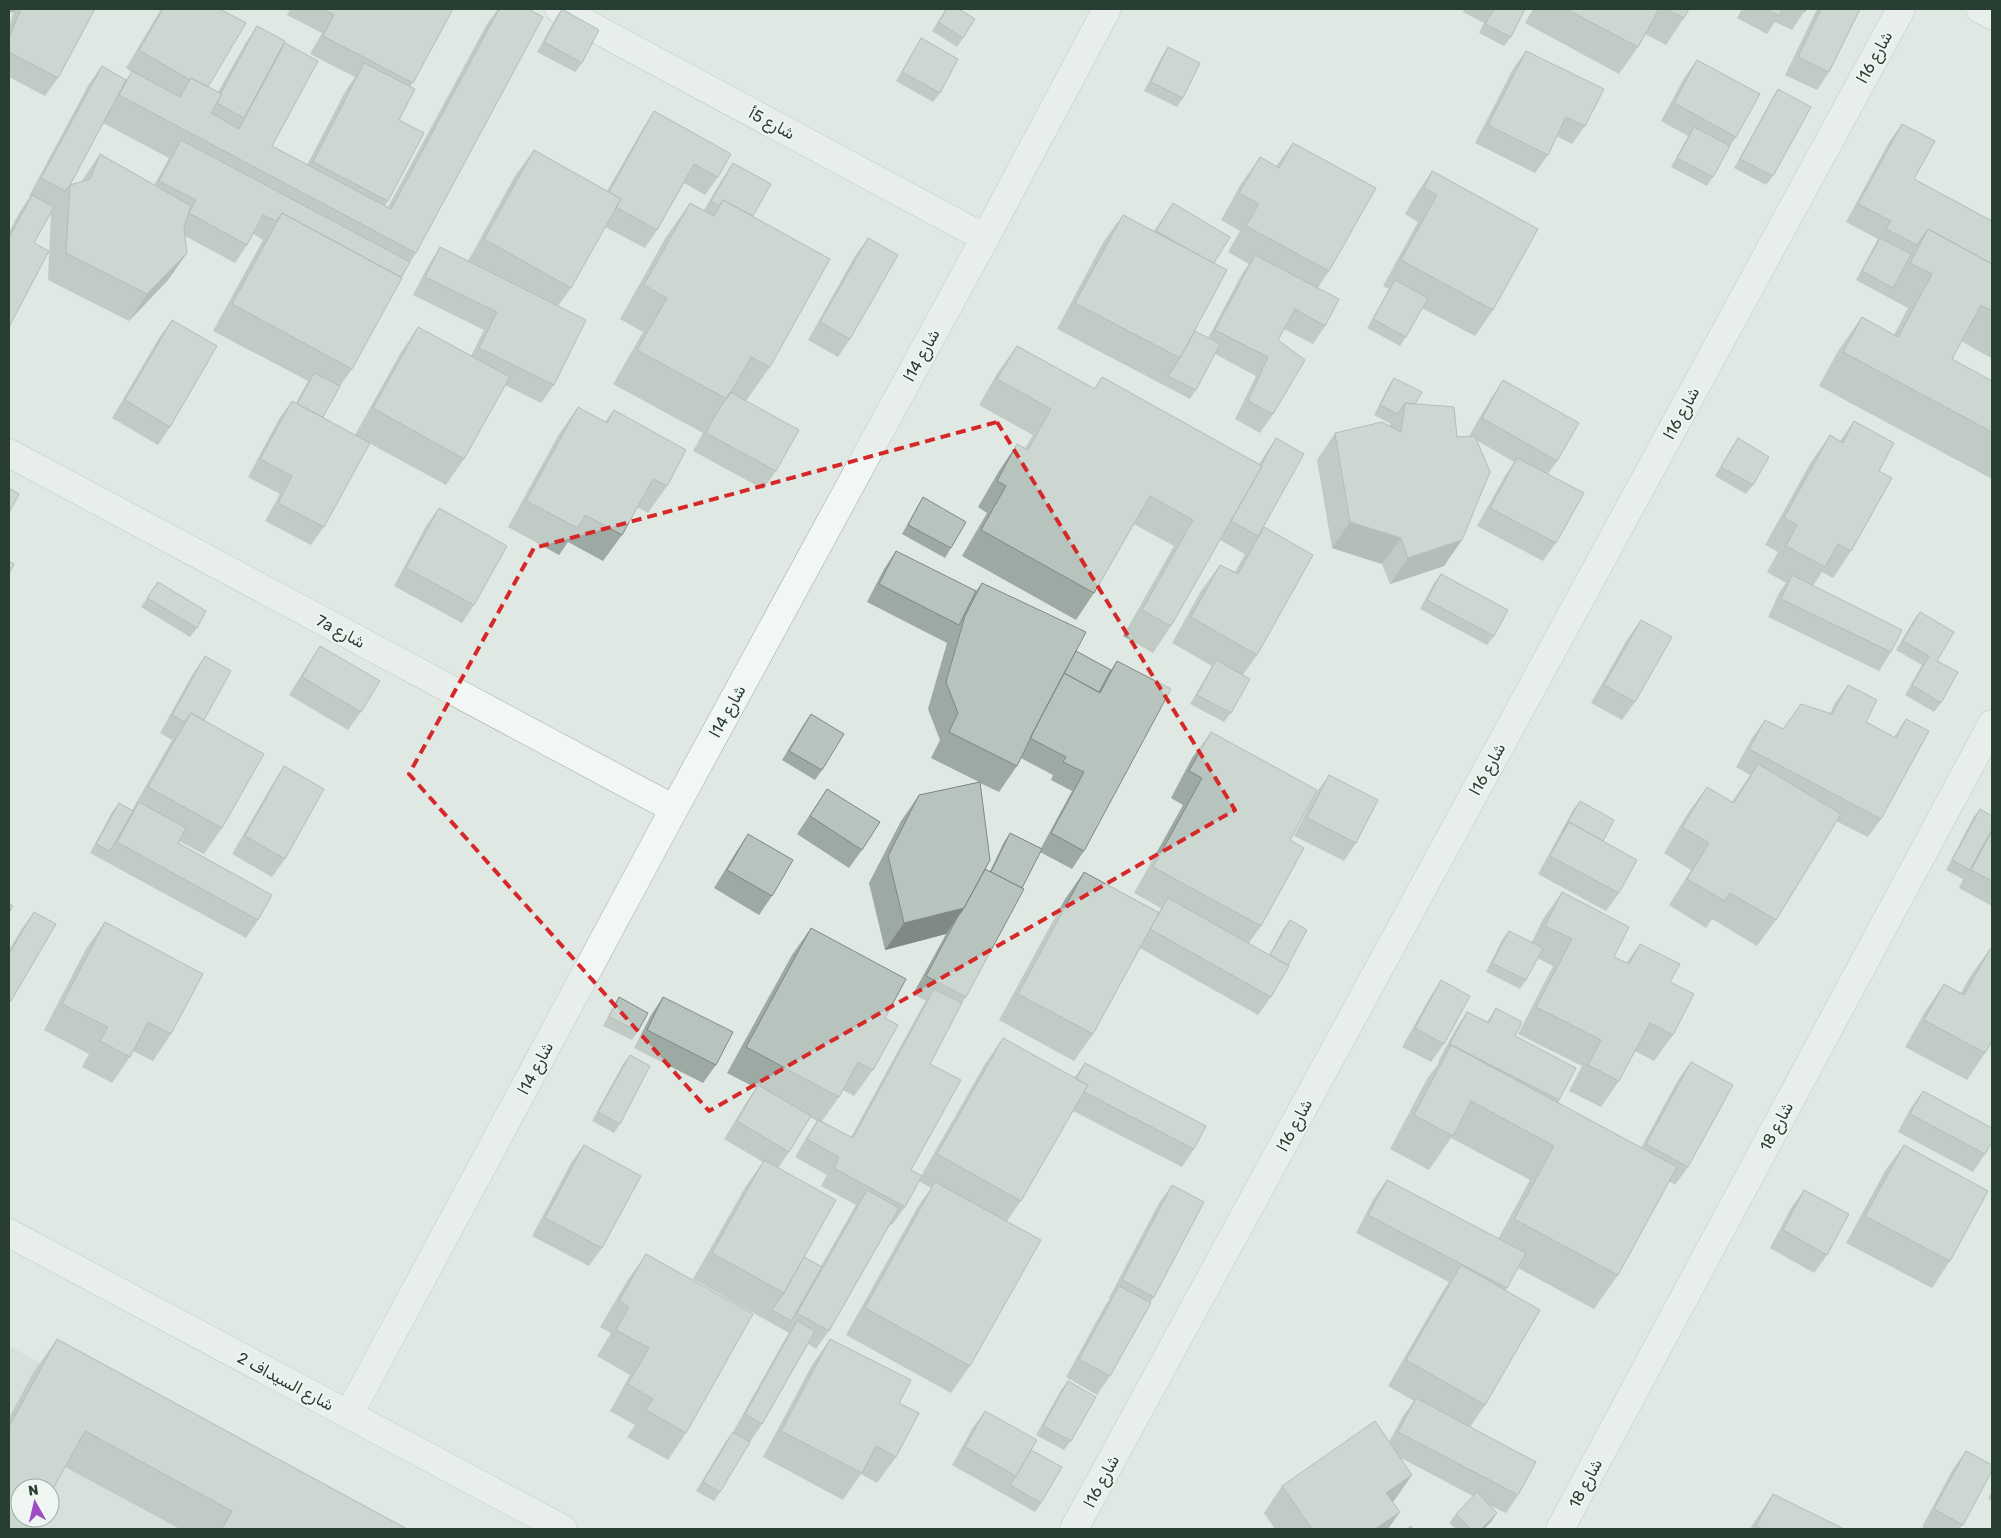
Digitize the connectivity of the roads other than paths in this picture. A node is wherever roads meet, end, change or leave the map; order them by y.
1 (559, 9) edge
2 (1107, 9) edge
3 (1901, 9) edge
4 (1980, 9) edge
5 (1992, 16) edge
6 (985, 238) junction
7 (9, 453) edge
8 (1992, 724) edge
9 (674, 810) junction
10 (9, 1233) edge
11 (349, 1414) junction
12 (563, 1529) edge
13 (1074, 1529) edge
14 (1560, 1529) edge

1 - 6 street, شارع 5أ
2 - 6 street, شارع 14ا
3 - 13 street, شارع 16ا
4 - 5 street
6 - 9 street, شارع 14ا
7 - 9 street, 7a شارع
8 - 14 street, شارع 18
9 - 11 street, شارع 14ا
10 - 11 street, شارع السيداف 2
11 - 12 street, شارع السيداف 2

